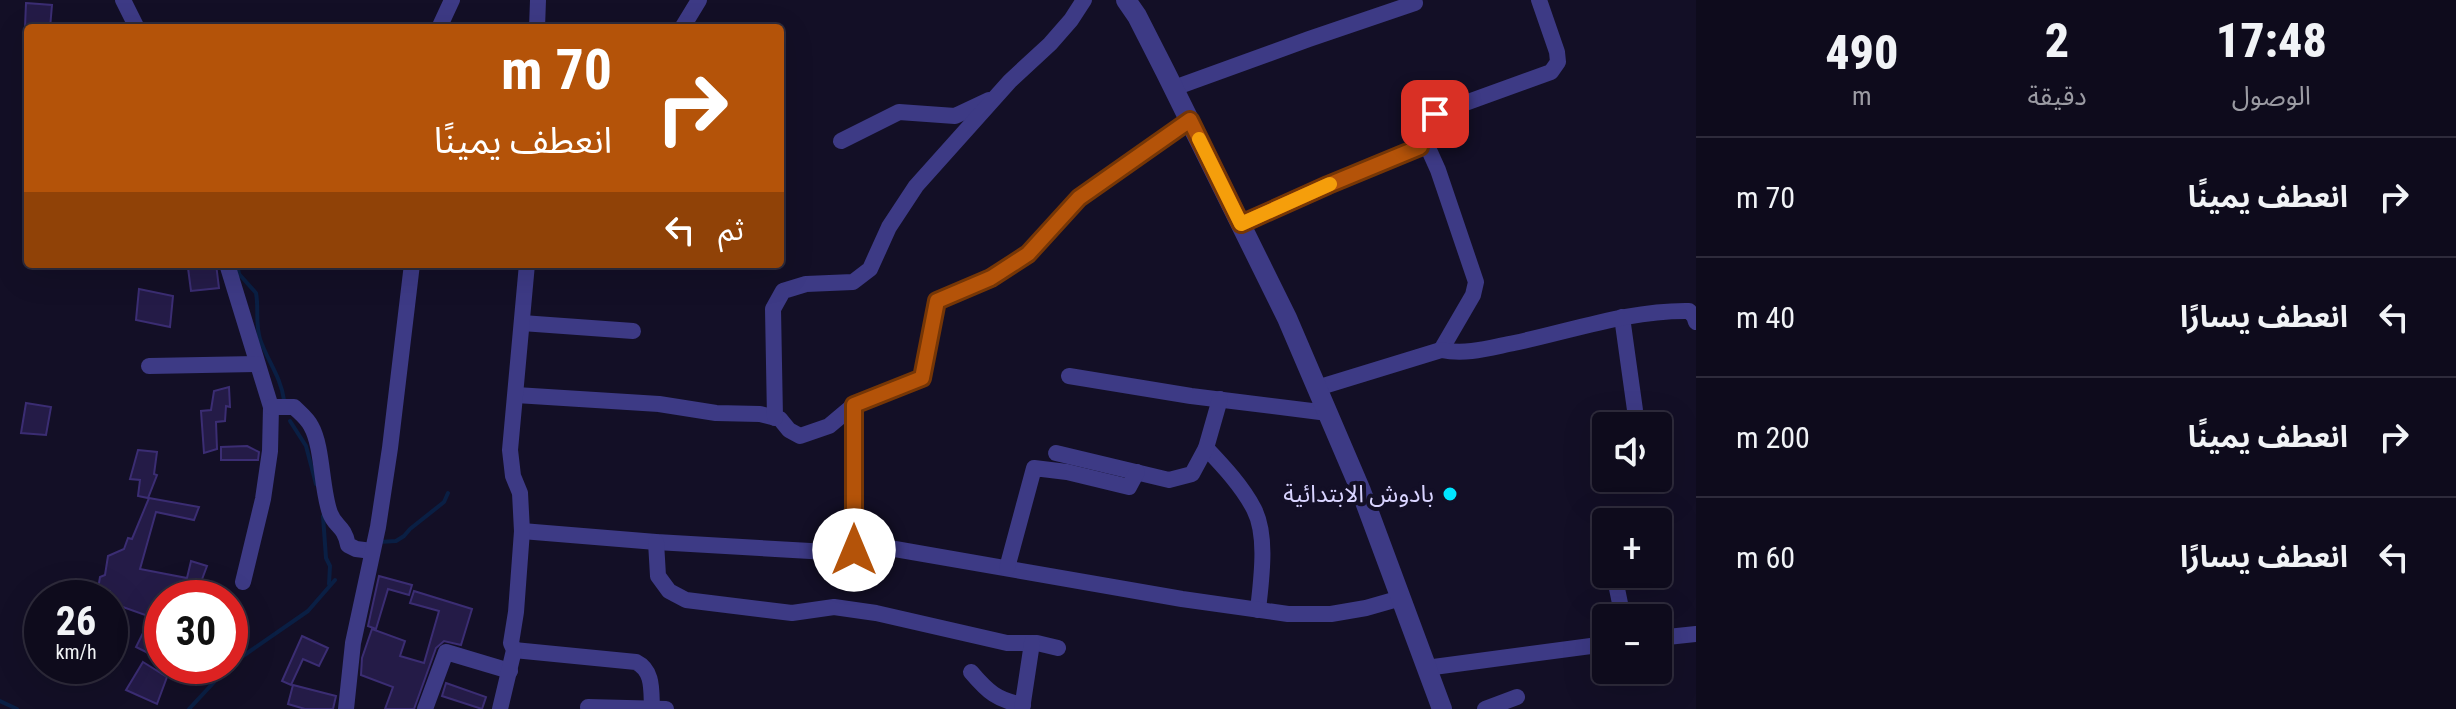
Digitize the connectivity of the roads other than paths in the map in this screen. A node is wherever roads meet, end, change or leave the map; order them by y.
1 (123, 0) edge
2 (452, 0) edge
3 (538, 0) edge
4 (699, 0) edge
5 (1084, 0) edge
6 (1126, 0) edge
7 (1539, 0) edge
8 (1415, 3) dead end
9 (135, 24) edge
10 (441, 24) edge
11 (537, 24) edge
12 (684, 24) edge
13 (1174, 88) junction
14 (996, 96) junction
15 (1190, 120) junction
16 (841, 141) dead end
17 (1420, 147) junction
18 (1241, 224) junction
19 (228, 268) edge
20 (412, 268) edge
21 (527, 268) edge
22 (1622, 317) junction
23 (1695, 318) edge
24 (522, 323) junction
25 (633, 331) dead end
26 (1441, 350) junction
27 (257, 364) junction
28 (149, 366) dead end
29 (1069, 376) dead end
30 (1317, 388) junction
31 (516, 395) junction
32 (1220, 399) junction
33 (854, 405) junction
34 (271, 407) junction
35 (1635, 410) dead end
36 (1328, 413) junction
37 (775, 418) junction
38 (1206, 448) junction
39 (1056, 453) dead end
40 (1137, 472) junction
41 (522, 531) junction
42 (656, 542) junction
43 (854, 550) junction
44 (372, 551) junction
45 (1007, 568) junction
46 (243, 580) edge
47 (1401, 598) junction
48 (1258, 610) junction
49 (1696, 634) edge
50 (1672, 637) edge
51 (1032, 643) junction
52 (1592, 646) edge
53 (1058, 648) dead end
54 (514, 650) junction
55 (1426, 668) junction
56 (510, 671) junction
57 (971, 672) dead end
58 (1517, 697) dead end
59 (588, 707) edge
60 (1022, 707) edge
61 (346, 709) edge
62 (425, 709) edge
63 (500, 709) edge
64 (652, 709) edge
65 (666, 709) edge
66 (1442, 709) edge
67 (1485, 709) edge

1 - 9 street
2 - 10 street
3 - 11 street
4 - 12 street
5 - 14 street
6 - 13 street
7 - 17 street
8 - 13 street
13 - 15 street
14 - 16 street
14 - 37 street
15 - 18 street
15 - 33 street
17 - 18 street
17 - 26 street
18 - 30 street
19 - 27 street
20 - 44 street
21 - 24 street
22 - 23 street
22 - 26 street
22 - 35 street
24 - 25 street
24 - 31 street
26 - 30 street
27 - 28 street
27 - 34 street
29 - 32 street
30 - 36 street
31 - 37 street
31 - 41 street
32 - 36 street
32 - 38 street
33 - 37 street
33 - 43 street
34 - 44 street
34 - 46 street
36 - 47 street
38 - 40 street
38 - 48 street
39 - 40 street
40 - 45 street
41 - 42 street
41 - 54 street
42 - 43 street
42 - 51 street
43 - 45 street
44 - 61 street
45 - 48 street
47 - 48 street
47 - 55 street
49 - 50 street
51 - 53 street
51 - 60 street
52 - 55 street
54 - 56 street
54 - 64 street
55 - 66 street
56 - 62 street
56 - 63 street
57 - 60 street
58 - 67 street
59 - 64 street
64 - 65 street

